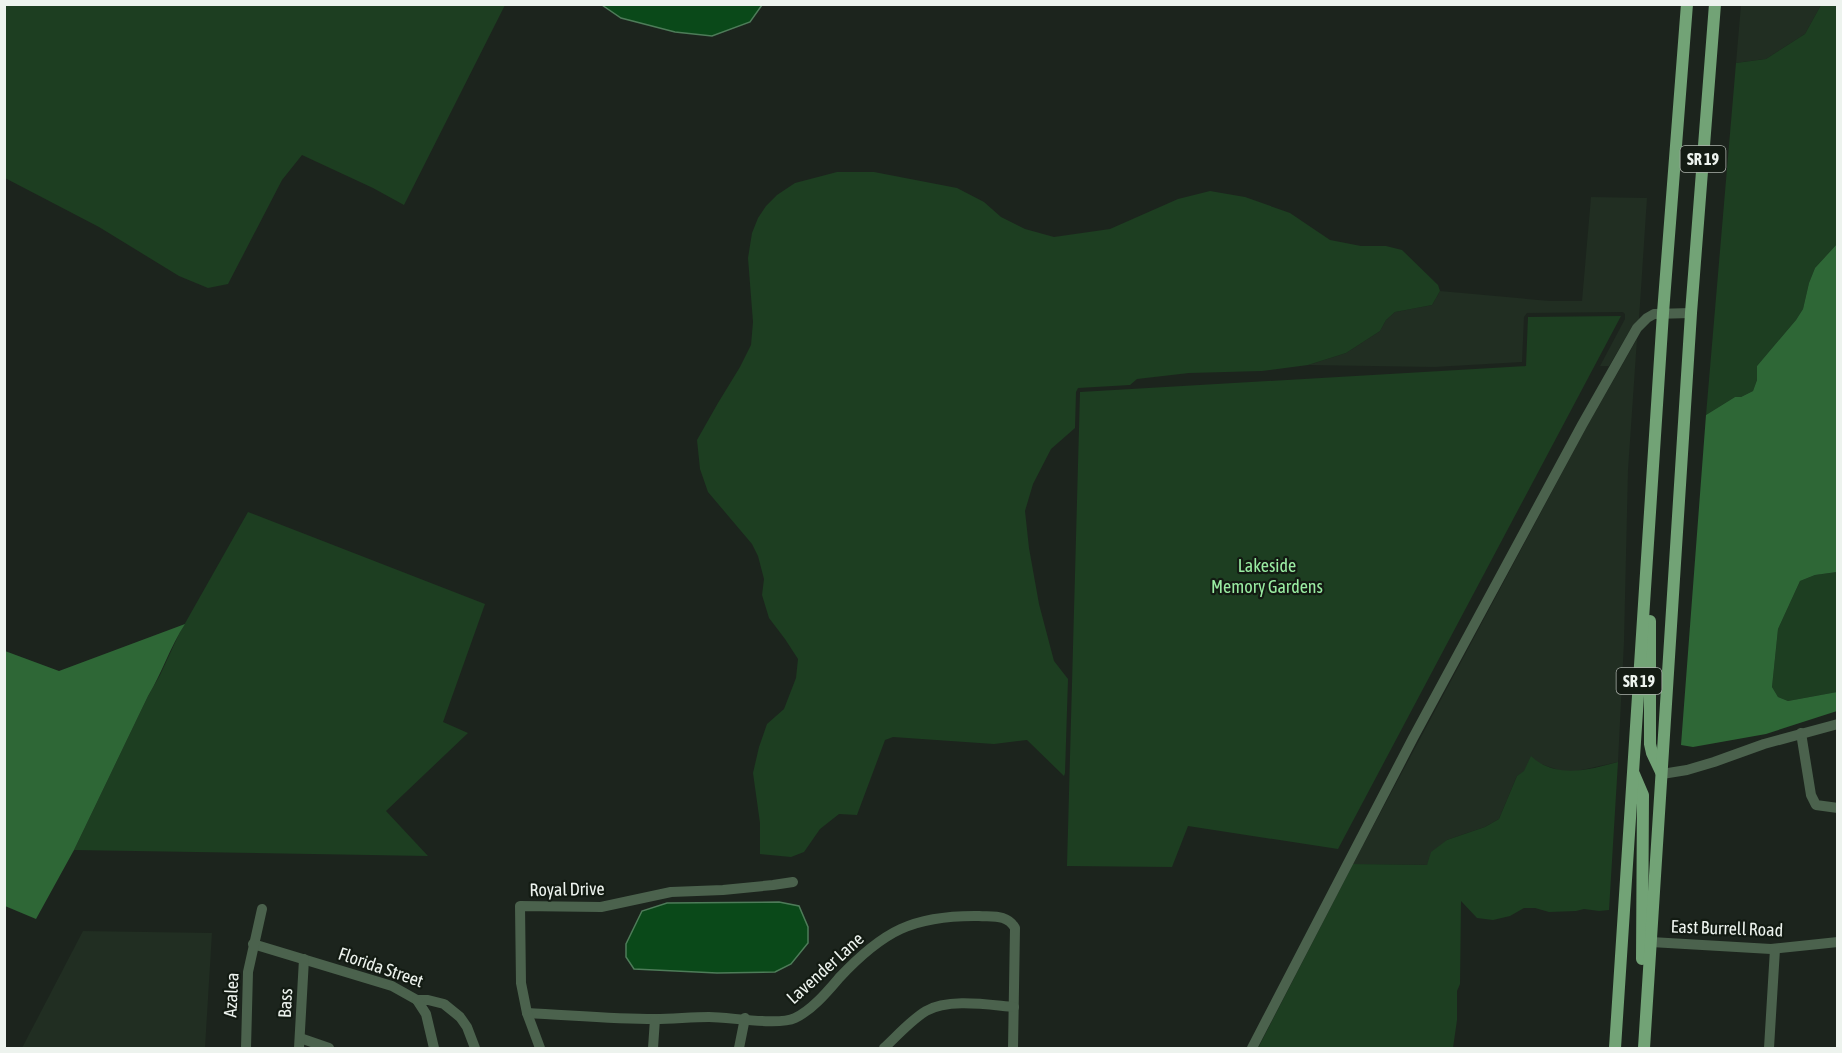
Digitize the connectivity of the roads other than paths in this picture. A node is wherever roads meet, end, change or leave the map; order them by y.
1 (1687, 4) edge
2 (1715, 4) edge
3 (1663, 313) junction
4 (1691, 313) junction
5 (1644, 603) junction
6 (1838, 724) edge
7 (1801, 733) junction
8 (1633, 772) junction
9 (1662, 774) junction
10 (1838, 808) edge
11 (793, 882) dead end
12 (262, 909) dead end
13 (1651, 942) junction
14 (1838, 942) edge
15 (253, 944) junction
16 (1775, 949) junction
17 (304, 959) junction
18 (417, 1000) junction
19 (1014, 1007) junction
20 (527, 1013) junction
21 (1646, 1013) junction
22 (744, 1018) junction
23 (656, 1019) junction
24 (299, 1043) edge
25 (246, 1048) edge
26 (329, 1048) edge
27 (435, 1048) edge
28 (475, 1048) edge
29 (540, 1048) edge
30 (653, 1048) edge
31 (738, 1048) edge
32 (884, 1048) edge
33 (1013, 1048) edge
34 (1252, 1048) edge
35 (1615, 1048) edge
36 (1644, 1048) edge
37 (1769, 1048) edge

1 - 3 main road, SR 19
2 - 4 main road, SR 19
3 - 4 street
3 - 5 main road, SR 19
3 - 34 street
4 - 9 main road, SR 19
5 - 8 main road, SR 19
5 - 9 main road
6 - 7 street
7 - 9 street
7 - 10 street
8 - 21 main road
8 - 35 main road, SR 19
9 - 13 main road, SR 19
11 - 20 street, Royal Drive
12 - 15 street, Azalea
13 - 16 street, East Burrell Road
13 - 21 main road, SR 19
14 - 16 street, East Burrell Road
15 - 17 street, Florida Street
15 - 25 street, Azalea
16 - 37 street
17 - 18 street, Florida Street
17 - 24 street, Bass
18 - 27 street
18 - 28 street, Florida Street
19 - 22 street, Lavender Lane
19 - 32 street
19 - 33 street, Lavender Lane
20 - 23 street, Lavender Lane
20 - 29 street, Royal Drive
21 - 36 main road, SR 19
22 - 23 street, Lavender Lane
22 - 31 street
23 - 30 street
24 - 26 street

